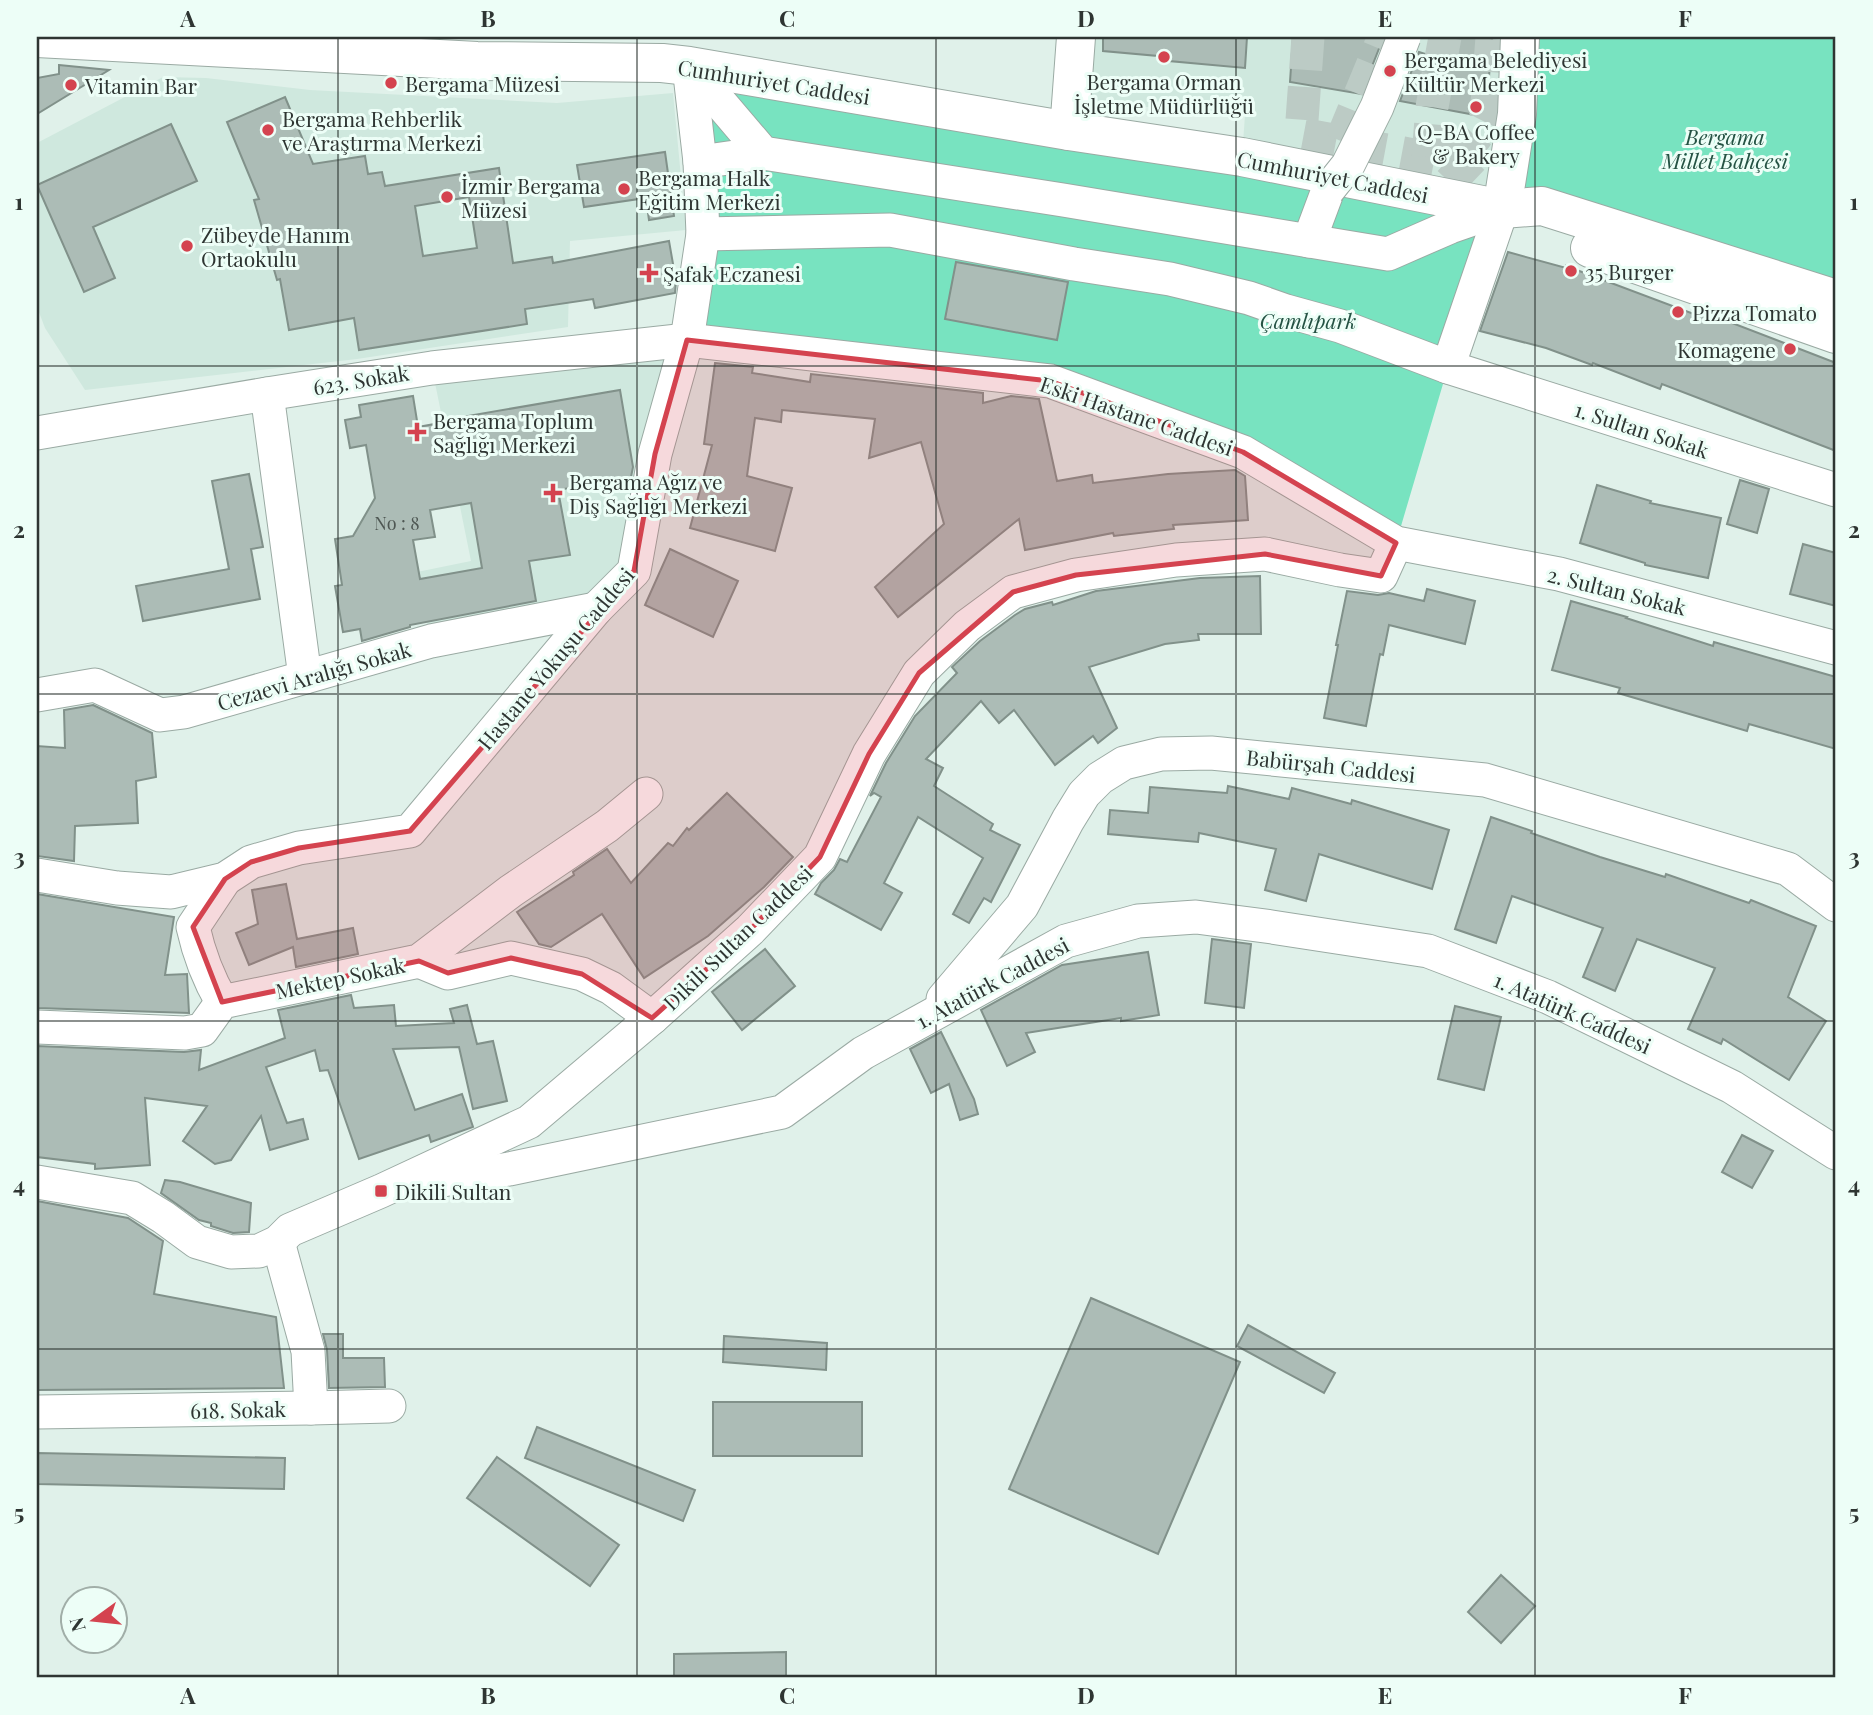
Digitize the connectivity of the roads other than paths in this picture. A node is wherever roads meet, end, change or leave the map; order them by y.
1 (1076, 37) edge
2 (1404, 37) edge
3 (1520, 37) edge
4 (37, 38) edge
5 (246, 43) edge
6 (670, 55) edge
7 (1069, 131) junction
8 (763, 153) junction
9 (700, 162) junction
10 (1502, 209) junction
11 (890, 230) junction
12 (703, 234) junction
13 (1311, 236) junction
14 (800, 246) dead end
15 (1836, 299) edge
16 (1836, 334) edge
17 (687, 340) junction
18 (1448, 367) junction
19 (267, 394) junction
20 (37, 433) edge
21 (1836, 490) edge
22 (1396, 543) junction
23 (596, 609) junction
24 (1836, 648) edge
25 (305, 677) junction
26 (37, 695) edge
27 (646, 794) dead end
28 (37, 875) edge
29 (225, 879) junction
30 (1836, 905) edge
31 (419, 961) junction
32 (222, 1002) junction
33 (929, 1015) junction
34 (652, 1018) junction
35 (37, 1027) edge
36 (1836, 1153) edge
37 (37, 1182) edge
38 (382, 1191) junction
39 (278, 1242) junction
40 (389, 1406) dead end
41 (311, 1408) junction
42 (37, 1412) edge

1 - 7 main road
2 - 13 street, bridge
3 - 10 main road
4 - 5 main road, Cumhuriyet Caddesi
5 - 6 main road, Cumhuriyet Caddesi
6 - 7 main road, Cumhuriyet Caddesi
6 - 8 street
6 - 9 street, Hastane Yokuşu Caddesi
7 - 10 main road, Cumhuriyet Caddesi
8 - 9 street
8 - 13 street
9 - 12 street, Hastane Yokuşu Caddesi
10 - 13 street
10 - 15 main road
10 - 16 main road
10 - 18 street
11 - 12 street
11 - 14 street
11 - 18 street, 1. Sultan Sokak
12 - 17 street, Hastane Yokuşu Caddesi
17 - 19 street, 623. Sokak
17 - 22 street, Eski Hastane Caddesi
17 - 23 street, Hastane Yokuşu Caddesi
18 - 21 street, 1. Sultan Sokak
19 - 20 street, 623. Sokak
19 - 25 street
22 - 24 street, 2. Sultan Sokak
22 - 34 street, Dikili Sultan Caddesi
23 - 25 street, Cezaevi Aralığı Sokak
23 - 29 street, Hastane Yokuşu Caddesi
25 - 26 street, Cezaevi Aralığı Sokak
27 - 31 street, Mektep Sokak
28 - 29 street
29 - 32 street
30 - 33 street, Babürşah Caddesi
31 - 32 street, Mektep Sokak
31 - 34 street
32 - 35 street
33 - 36 street, 1. Atatürk Caddesi
33 - 38 street, 1. Atatürk Caddesi
34 - 38 street, Dikili Sultan Caddesi
37 - 39 street, Dikili Sultan Caddesi
38 - 39 street, Dikili Sultan Caddesi
39 - 41 street, 618. Sokak
40 - 41 street
41 - 42 street, 618. Sokak

